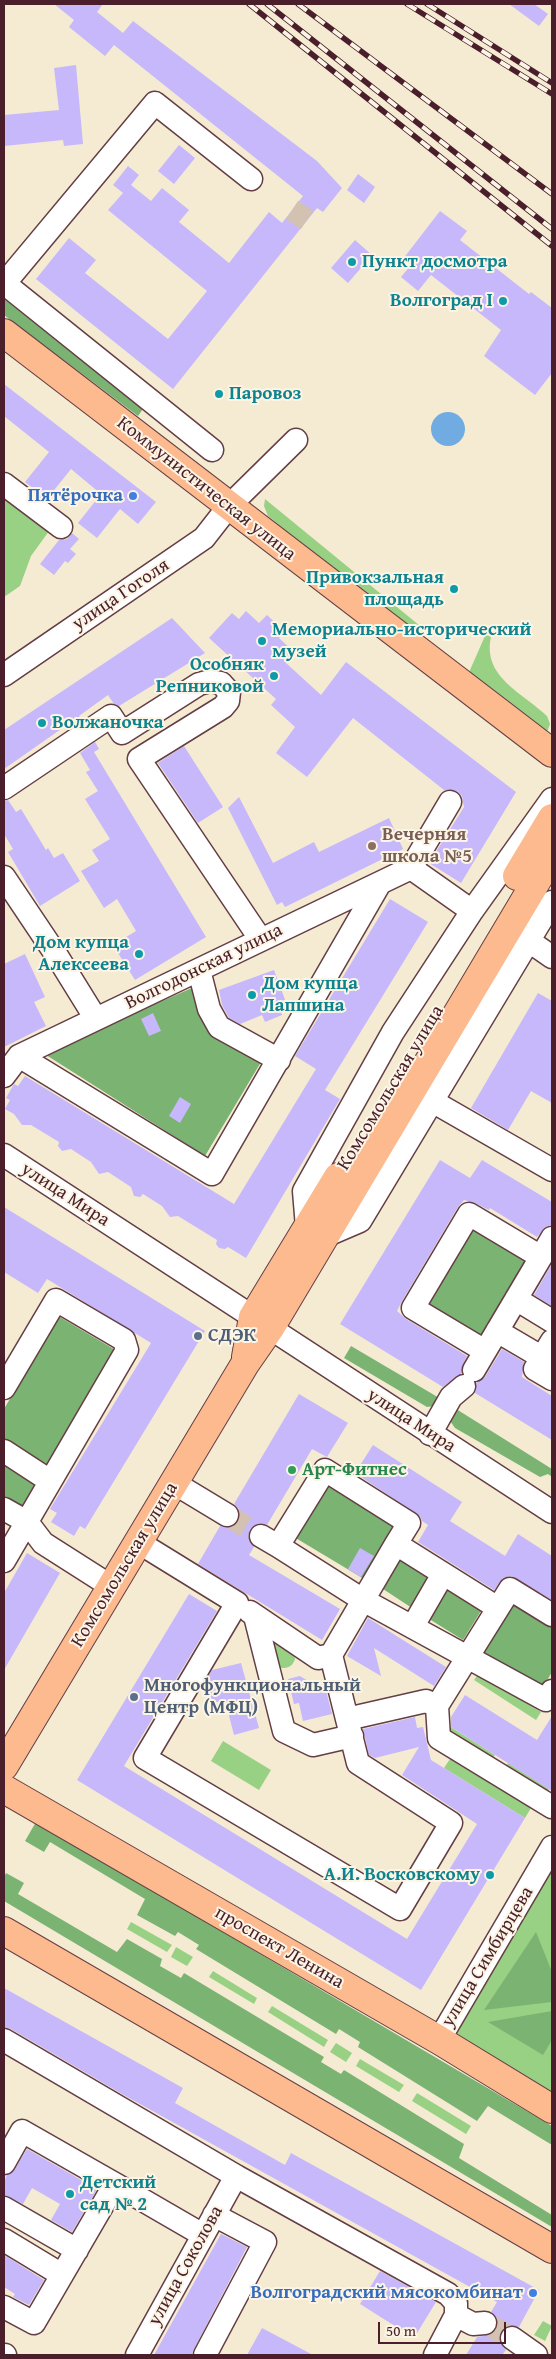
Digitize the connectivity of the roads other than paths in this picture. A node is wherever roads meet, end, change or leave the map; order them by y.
1 (251, 179) dead end
2 (4, 284) edge
3 (4, 333) edge
4 (296, 440) dead end
5 (212, 450) dead end
6 (4, 484) edge
7 (229, 506) junction
8 (61, 527) dead end
9 (4, 675) edge
10 (552, 753) edge
11 (4, 788) edge
12 (552, 799) edge
13 (450, 802) dead end
14 (552, 818) edge
15 (552, 855) edge
16 (411, 868) junction
17 (4, 877) edge
18 (380, 883) junction
19 (552, 902) edge
20 (472, 911) junction
21 (261, 940) junction
22 (528, 941) junction
23 (552, 957) edge
24 (199, 970) junction
25 (96, 1019) junction
26 (19, 1056) junction
27 (279, 1060) junction
28 (4, 1076) edge
29 (432, 1102) junction
30 (4, 1155) edge
31 (552, 1170) edge
32 (343, 1186) junction
33 (316, 1231) junction
34 (552, 1238) edge
35 (541, 1258) junction
36 (516, 1299) junction
37 (552, 1321) edge
38 (261, 1323) junction
39 (498, 1331) junction
40 (547, 1350) edge
41 (474, 1369) junction
42 (552, 1380) edge
43 (4, 1388) edge
44 (430, 1434) junction
45 (4, 1451) edge
46 (50, 1481) junction
47 (174, 1483) junction
48 (4, 1509) edge
49 (552, 1512) edge
50 (227, 1515) tunnel mouth
51 (27, 1522) junction
52 (138, 1542) junction
53 (396, 1544) junction
54 (4, 1561) edge
55 (444, 1574) junction
56 (112, 1587) junction
57 (363, 1600) junction
58 (237, 1603) junction
59 (498, 1608) junction
60 (552, 1615) edge
61 (255, 1616) junction
62 (413, 1626) junction
63 (331, 1655) junction
64 (469, 1656) junction
65 (550, 1698) edge
66 (437, 1706) junction
67 (349, 1728) junction
68 (4, 1766) edge
69 (4, 1789) edge
70 (552, 1807) edge
71 (552, 1847) edge
72 (4, 1931) edge
73 (4, 2040) edge
74 (439, 2040) junction
75 (552, 2109) edge
76 (4, 2163) edge
77 (236, 2176) junction
78 (115, 2184) junction
79 (4, 2208) edge
80 (214, 2215) junction
81 (203, 2235) junction
82 (4, 2240) edge
83 (552, 2249) edge
84 (76, 2250) junction
85 (62, 2275) junction
86 (4, 2307) edge
87 (456, 2315) junction
88 (485, 2323) tunnel mouth
89 (512, 2338) tunnel mouth
90 (137, 2355) edge
91 (205, 2355) edge
92 (435, 2355) edge
93 (536, 2355) edge

1 - 2 street
2 - 5 street
3 - 7 main road, Коммунистическая улица
4 - 7 street, улица Гоголя
6 - 8 street
7 - 9 street, улица Гоголя
7 - 10 main road, Коммунистическая улица
11 - 21 street
12 - 20 street
13 - 16 street
14 - 32 main road, Комсомольская улица
15 - 32 main road, Комсомольская улица
16 - 18 street, Волгодонская улица
16 - 20 street
17 - 25 street
18 - 21 street, Волгодонская улица
18 - 27 street
19 - 22 street
20 - 33 street
21 - 24 street, Волгодонская улица
22 - 23 street
22 - 29 street
24 - 25 street, Волгодонская улица
24 - 27 street
25 - 26 street, Волгодонская улица
26 - 27 street
26 - 28 street, Волгодонская улица
29 - 31 street
29 - 33 street
30 - 38 street, улица Мира
32 - 33 main road, Комсомольская улица
33 - 38 main road, Комсомольская улица
34 - 35 street
35 - 36 street
35 - 41 street
36 - 37 street
36 - 39 street
38 - 44 street, улица Мира
38 - 47 main road, Комсомольская улица
39 - 40 street
39 - 41 street
40 - 42 street
41 - 44 street
43 - 46 street
44 - 49 street, улица Мира
45 - 46 street
46 - 51 street
47 - 50 street
47 - 52 main road, Комсомольская улица
48 - 51 street
51 - 54 street
51 - 56 street
52 - 56 main road, Комсомольская улица
52 - 58 street
53 - 55 street
53 - 57 street
53 - 57 street
55 - 59 street
55 - 62 street
56 - 68 main road, Комсомольская улица
57 - 62 street
57 - 63 street
58 - 61 street
58 - 67 street
59 - 60 street
59 - 64 street
61 - 63 street
61 - 67 street
62 - 64 street
63 - 67 street
64 - 65 street
64 - 66 street
66 - 67 street
66 - 70 street
69 - 74 main road, проспект Ленина
71 - 74 street, улица Симбирцева
72 - 83 main road
73 - 77 street
74 - 75 main road, проспект Ленина
76 - 78 street
77 - 80 street, улица Соколова
77 - 87 street
78 - 81 street
78 - 84 street
79 - 84 street
80 - 81 street, улица Соколова
80 - 91 street
81 - 90 street, улица Соколова
82 - 85 street
84 - 85 street
85 - 86 street
87 - 88 street
87 - 92 street
89 - 93 street

